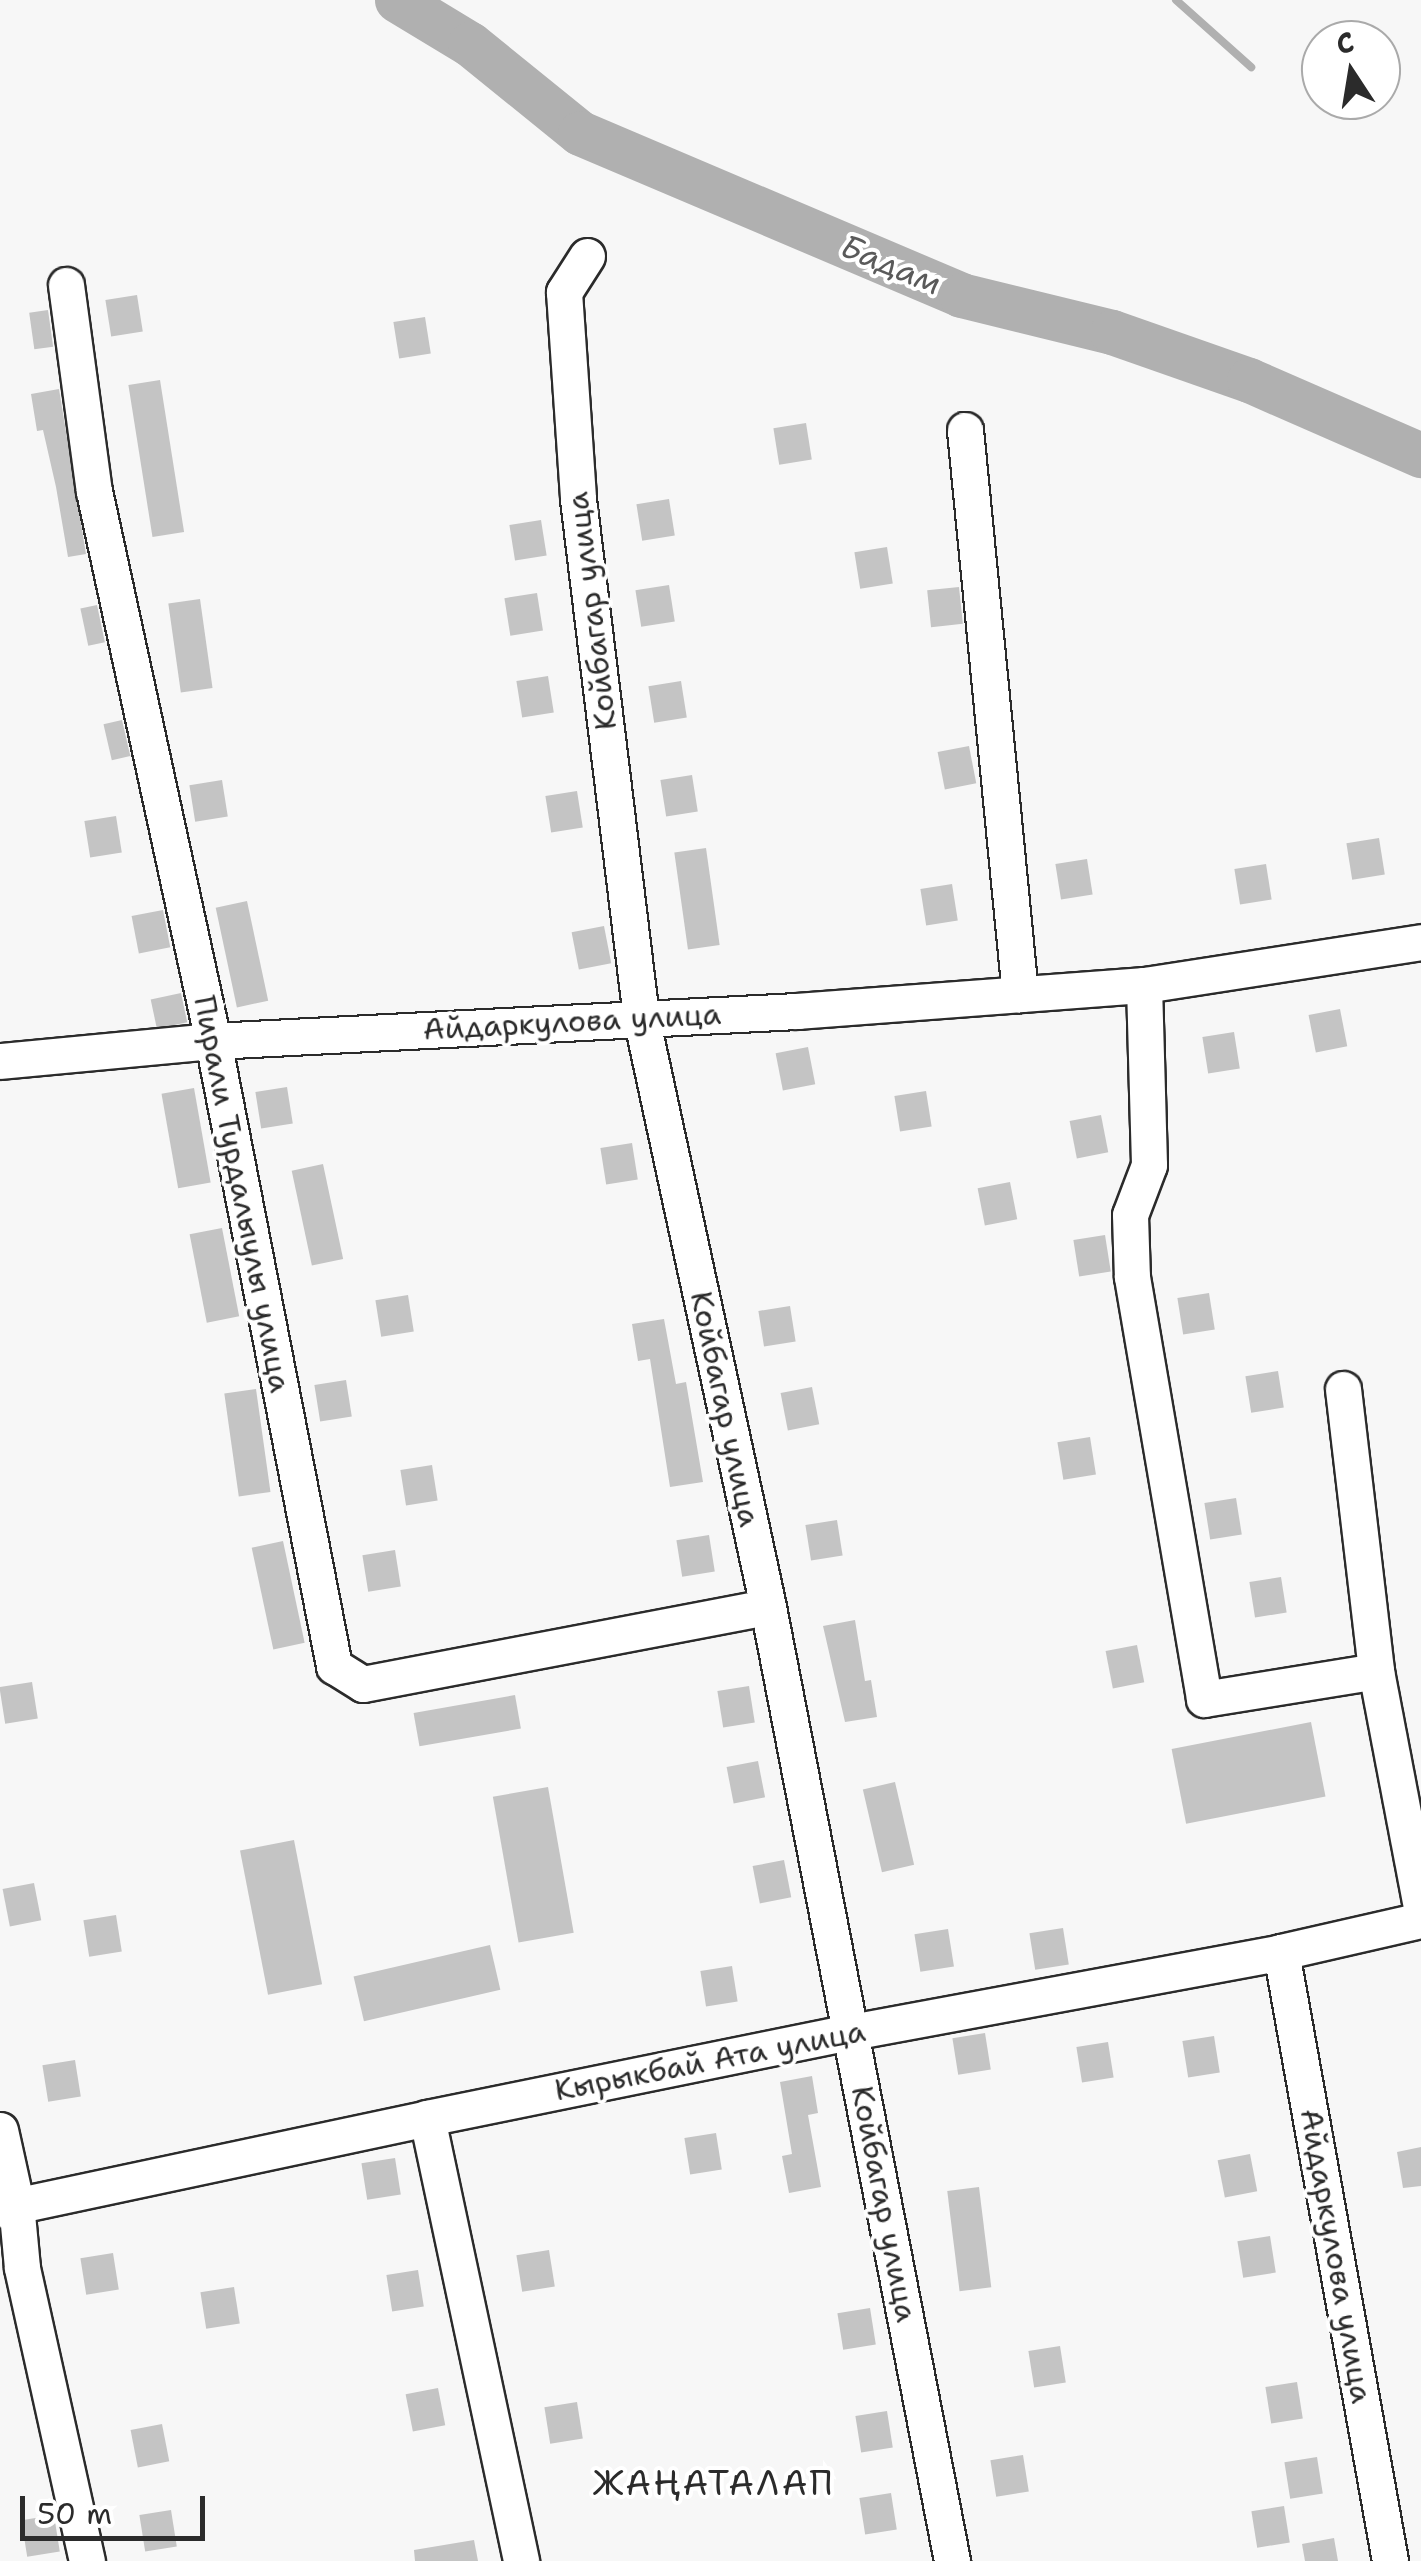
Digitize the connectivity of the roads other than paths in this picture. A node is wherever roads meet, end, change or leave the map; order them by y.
1 (587, 256) dead end
2 (66, 284) dead end
3 (965, 430) dead end
4 (1421, 942) edge
5 (1144, 985) junction
6 (1020, 994) junction
7 (641, 1017) junction
8 (213, 1041) junction
9 (0, 1060) edge
10 (1342, 1389) dead end
11 (768, 1607) junction
12 (1376, 1671) junction
13 (1421, 1907) edge
14 (1421, 1920) edge
15 (1281, 1952) junction
16 (852, 2032) junction
17 (427, 2118) junction
18 (0, 2130) edge
19 (8, 2206) edge
20 (87, 2561) edge
21 (521, 2561) edge
22 (952, 2561) edge
23 (1390, 2561) edge

1 - 7 street, Койбагар улица
2 - 8 street, Пирали Турдалыулы улица
3 - 6 street
4 - 5 street, Айдаркулова улица
5 - 6 street, Айдаркулова улица
5 - 12 street
6 - 7 street, Айдаркулова улица
7 - 8 street, Айдаркулова улица
7 - 11 street, Койбагар улица
8 - 9 street, Айдаркулова улица
8 - 11 street, Пирали Турдалыулы улица
10 - 12 street
11 - 16 street, Койбагар улица
12 - 13 street
14 - 15 street, Кырыкбай Ата улица
15 - 16 street, Кырыкбай Ата улица
15 - 23 street, Айдаркулова улица
16 - 17 street, Кырыкбай Ата улица
16 - 22 street, Койбагар улица
17 - 19 street, Кырыкбай Ата улица
17 - 21 street
18 - 19 street
19 - 20 street

